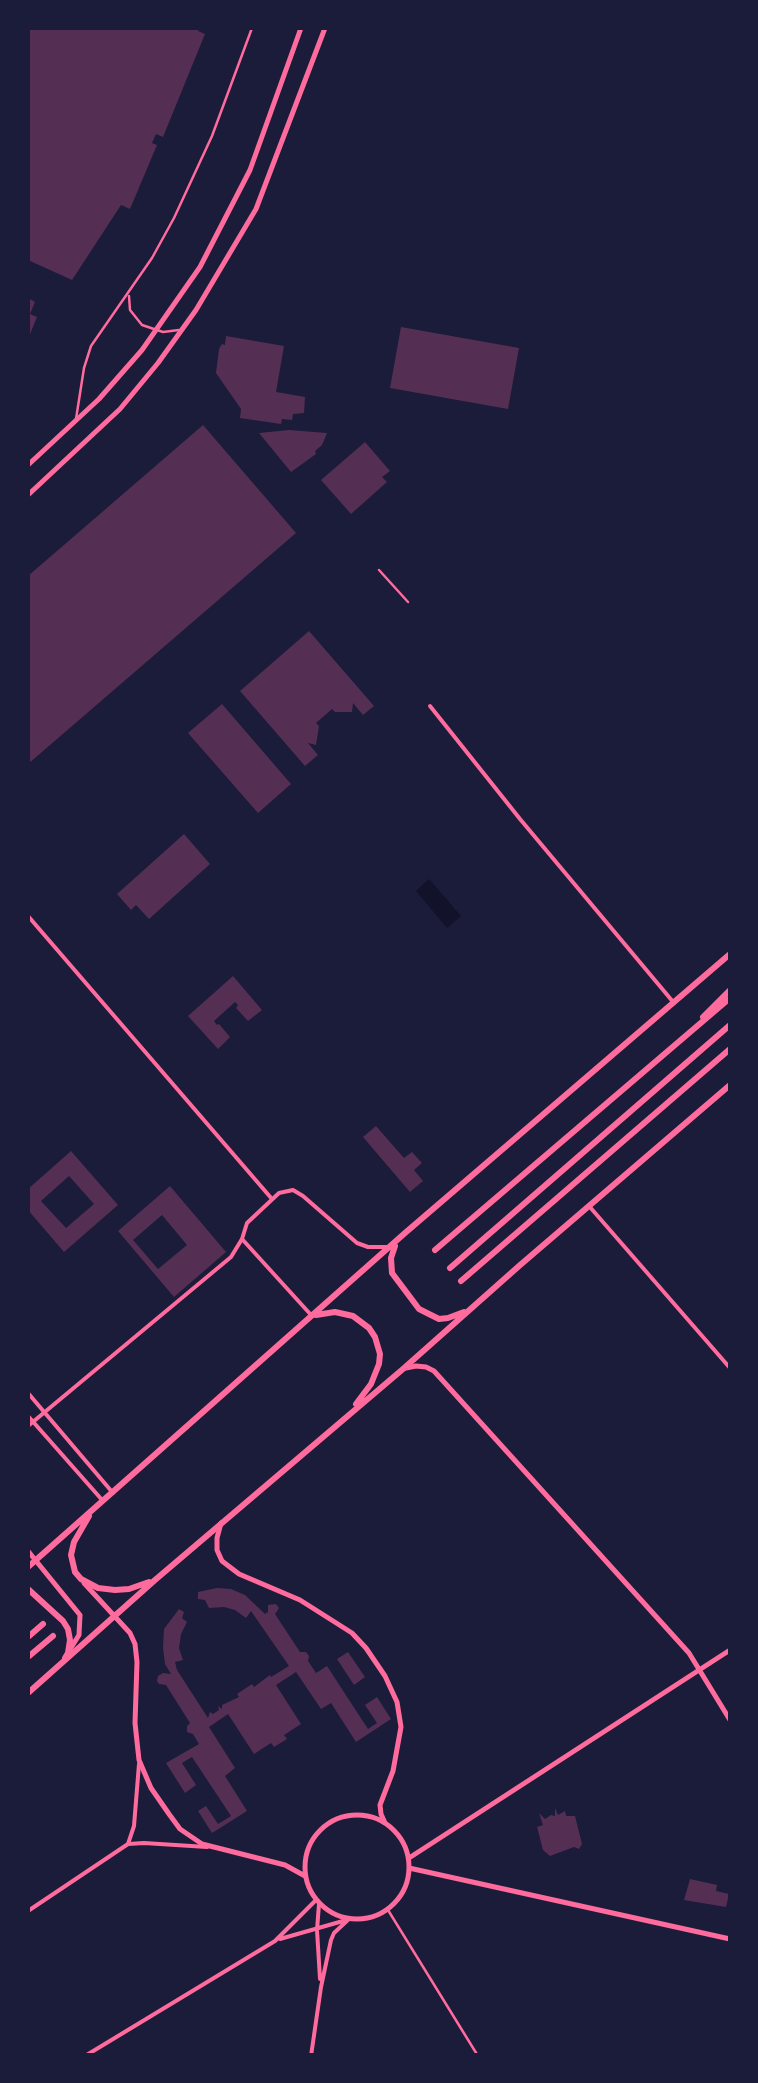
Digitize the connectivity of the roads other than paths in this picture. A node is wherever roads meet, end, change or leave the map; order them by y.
1 (252, 28) edge
2 (301, 28) edge
3 (324, 28) edge
4 (132, 290) junction
5 (188, 323) junction
6 (156, 331) junction
7 (68, 430) junction
8 (28, 465) edge
9 (28, 495) edge
10 (430, 706) dead end
11 (28, 916) edge
12 (730, 954) edge
13 (730, 994) edge
14 (674, 1004) junction
15 (730, 1025) edge
16 (730, 1048) edge
17 (730, 1084) edge
18 (272, 1198) junction
19 (588, 1206) junction
20 (405, 1233) junction
21 (242, 1239) junction
22 (390, 1247) junction
23 (434, 1250) dead end
24 (450, 1268) dead end
25 (460, 1280) dead end
26 (471, 1309) junction
27 (312, 1316) junction
28 (730, 1368) edge
29 (403, 1369) junction
30 (28, 1394) edge
31 (43, 1412) junction
32 (28, 1416) edge
33 (346, 1416) junction
34 (30, 1424) edge
35 (113, 1493) junction
36 (104, 1501) junction
37 (94, 1509) junction
38 (221, 1523) junction
39 (28, 1551) edge
40 (36, 1560) junction
41 (28, 1567) edge
42 (81, 1579) junction
43 (155, 1580) junction
44 (28, 1589) edge
45 (114, 1615) junction
46 (42, 1624) dead end
47 (53, 1636) dead end
48 (28, 1637) edge
49 (730, 1650) edge
50 (68, 1652) junction
51 (28, 1657) edge
52 (62, 1663) junction
53 (700, 1669) junction
54 (28, 1693) edge
55 (730, 1720) edge
56 (139, 1760) junction
57 (385, 1823) junction
58 (128, 1844) junction
59 (214, 1848) junction
60 (408, 1858) junction
61 (410, 1868) junction
62 (305, 1876) junction
63 (317, 1902) junction
64 (388, 1910) junction
65 (28, 1911) edge
66 (349, 1920) junction
67 (317, 1930) junction
68 (276, 1940) junction
69 (730, 1940) edge
70 (320, 1987) junction
71 (86, 2056) edge
72 (311, 2056) edge
73 (478, 2056) edge

1 - 4 street
2 - 6 street
3 - 5 street
4 - 6 street
4 - 7 street
5 - 6 street
5 - 9 street
6 - 7 street
7 - 8 street
10 - 14 street
11 - 18 street
12 - 14 main road
13 - 23 main road
14 - 20 main road
15 - 24 main road
16 - 25 main road
17 - 19 main road
18 - 21 street
18 - 22 street
19 - 26 main road
19 - 28 street
20 - 22 main road
20 - 26 main road
21 - 27 street
21 - 31 street
22 - 27 main road
26 - 29 main road
27 - 33 main road
27 - 35 main road
29 - 33 main road
29 - 53 street
30 - 31 street
31 - 34 street
31 - 35 street
32 - 34 street
33 - 38 main road
34 - 36 street
35 - 36 main road
36 - 37 main road
37 - 40 main road
37 - 42 main road
38 - 43 main road
38 - 57 street
39 - 40 street
40 - 41 main road
40 - 50 street
42 - 43 main road
42 - 45 street
43 - 45 main road
44 - 50 main road
45 - 52 main road
45 - 56 street
46 - 48 main road
47 - 51 main road
49 - 53 street
50 - 52 main road
52 - 54 main road
53 - 55 street
53 - 60 street
56 - 58 street
56 - 59 street
57 - 60 street
57 - 62 street
58 - 59 street
58 - 65 street
59 - 62 street
60 - 61 street
61 - 64 street
61 - 69 street
62 - 63 street
63 - 66 street
63 - 67 street
63 - 68 street
64 - 66 street
64 - 73 street
66 - 67 street
66 - 70 street
67 - 68 street
67 - 70 street
68 - 71 street
70 - 72 street

